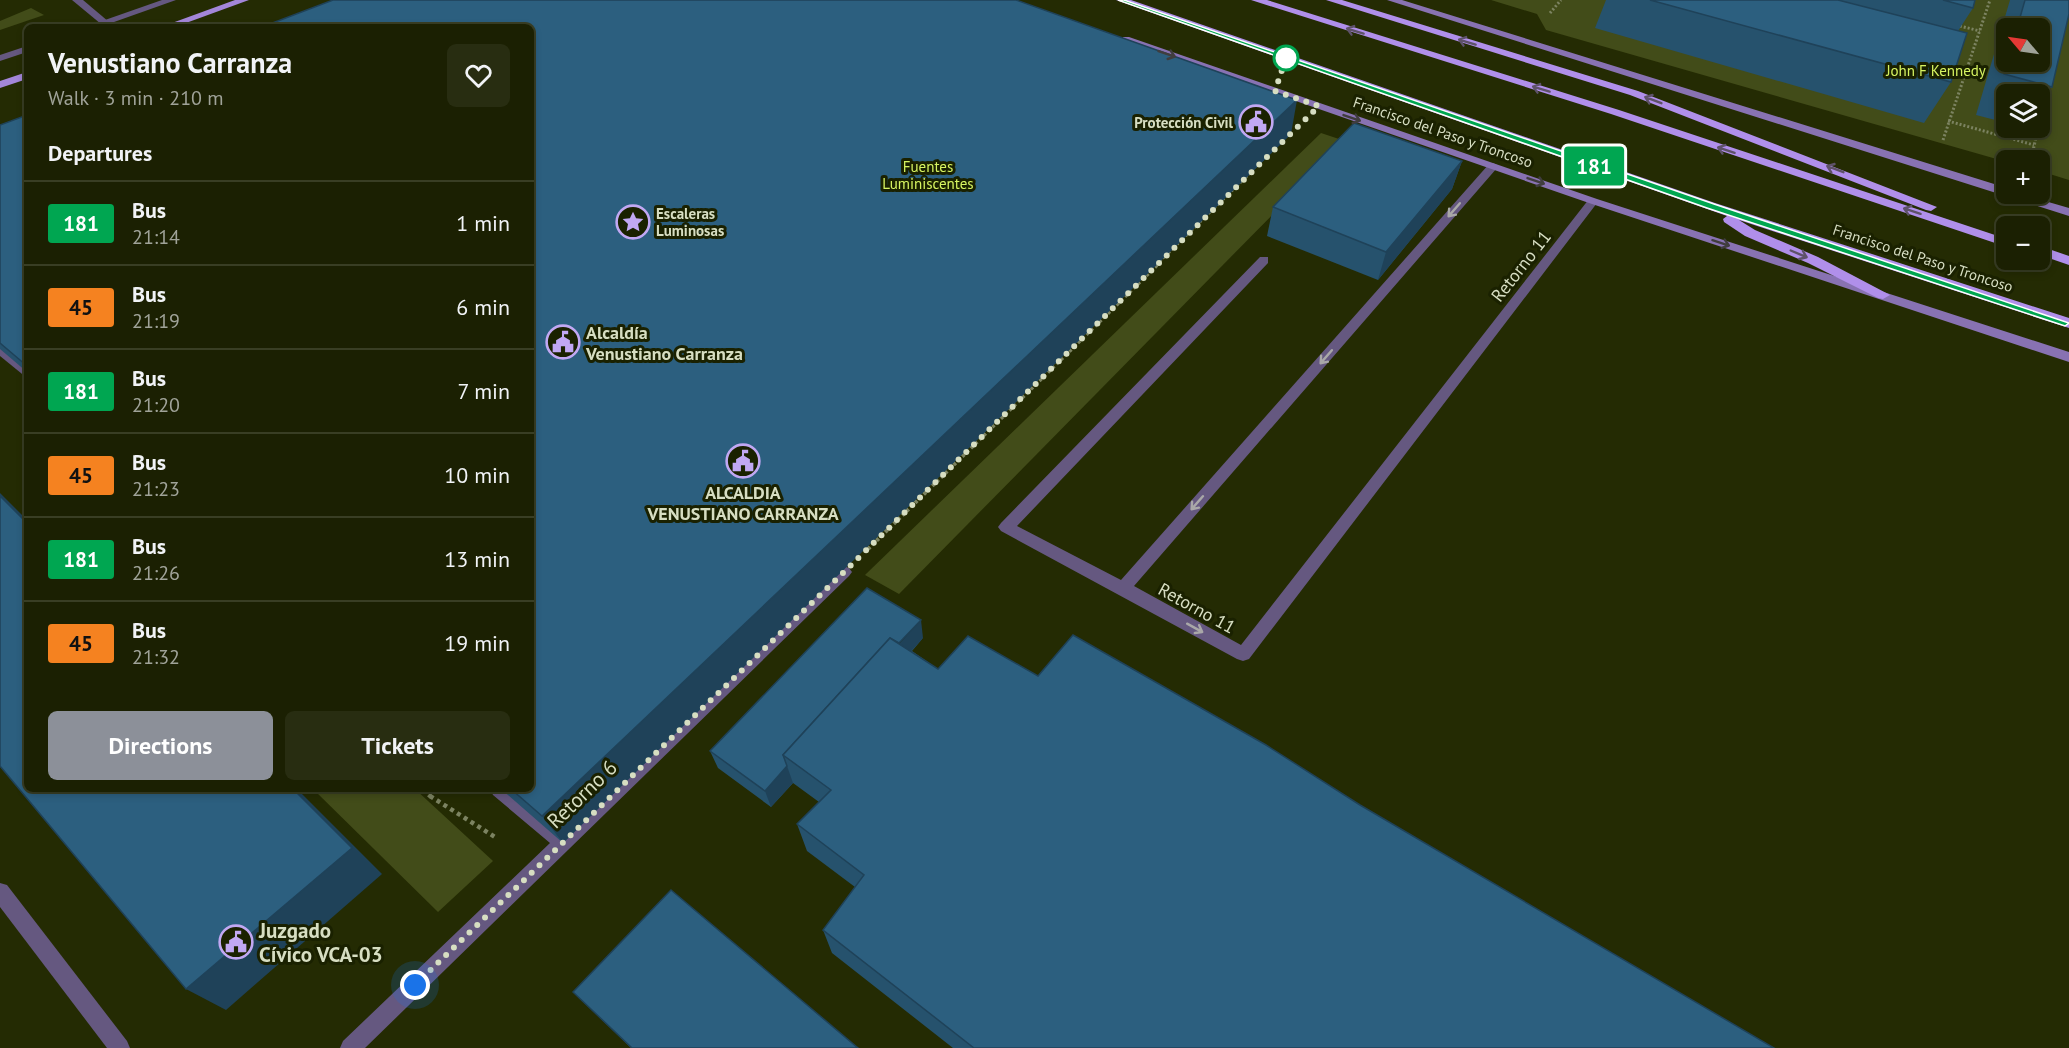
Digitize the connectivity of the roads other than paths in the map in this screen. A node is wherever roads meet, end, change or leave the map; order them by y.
1 (76, 0) edge
2 (171, 0) edge
3 (244, 0) edge
4 (1121, 0) edge
5 (1256, 0) edge
6 (1331, 0) edge
7 (1392, 0) edge
8 (104, 22) junction
9 (98, 24) edge
10 (175, 24) edge
11 (1115, 35) edge
12 (24, 50) edge
13 (0, 58) edge
14 (24, 76) edge
15 (0, 85) edge
16 (1493, 166) junction
17 (1996, 189) edge
18 (1593, 201) junction
19 (2044, 204) edge
20 (1710, 206) junction
21 (2069, 212) edge
22 (1996, 233) edge
23 (1996, 239) edge
24 (2050, 255) edge
25 (1264, 260) dead end
26 (2069, 262) edge
27 (1883, 295) junction
28 (2069, 323) edge
29 (17, 344) edge
30 (1, 350) edge
31 (2069, 357) edge
32 (24, 370) edge
33 (844, 572) edge
34 (1123, 588) junction
35 (503, 792) edge
36 (563, 843) junction
37 (0, 892) edge
38 (120, 1048) edge
39 (350, 1048) edge

1 - 8 street
2 - 8 street
3 - 10 main road
4 - 20 highway, Francisco del Paso y Troncoso
23 -> 5 highway
22 -> 6 highway
7 - 17 main road
8 - 9 street
11 -> 16 main road, Francisco del Paso y Troncoso
12 - 13 street
14 - 15 main road
16 -> 18 main road, Francisco del Paso y Troncoso
16 -> 34 street, Retorno 11
18 -> 27 main road, Francisco del Paso y Troncoso
34 -> 18 street, Retorno 11
19 - 21 main road
20 -> 27 highway
20 - 28 highway, Francisco del Paso y Troncoso
24 - 26 highway
25 - 34 street
27 - 31 main road, Francisco del Paso y Troncoso
29 - 30 street
30 - 32 street
33 - 36 street, Retorno 6
35 - 36 street
36 - 39 street, Retorno 6
37 - 38 street

